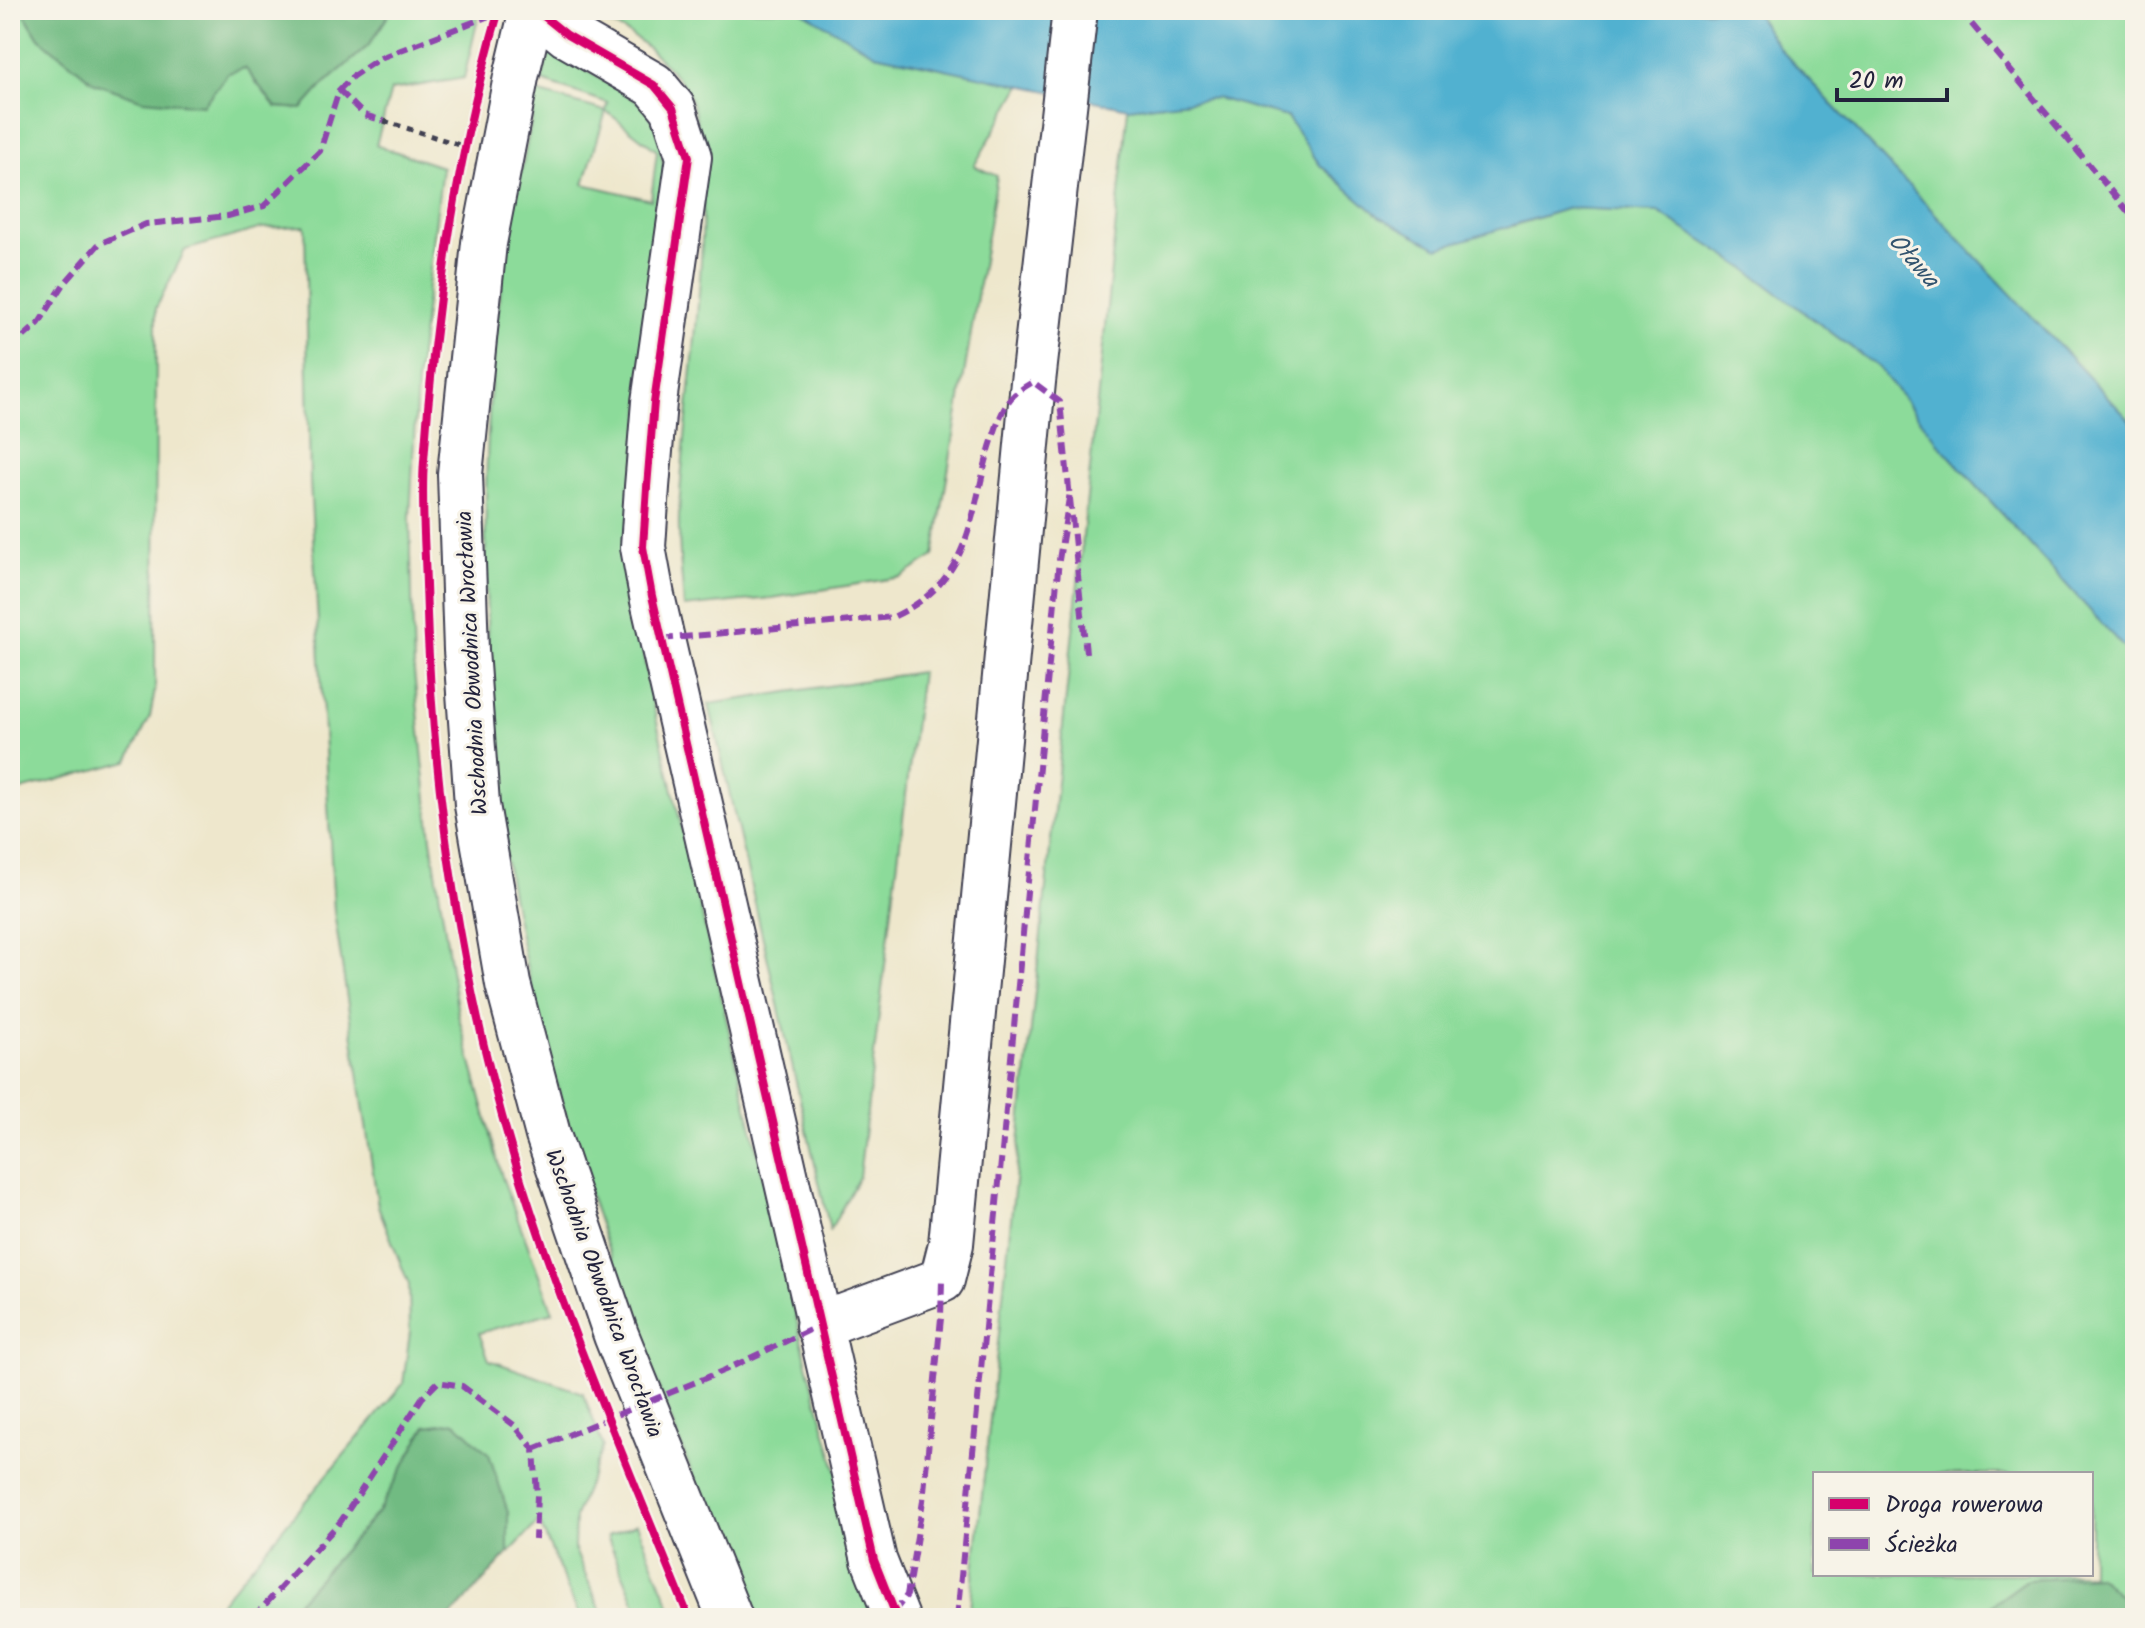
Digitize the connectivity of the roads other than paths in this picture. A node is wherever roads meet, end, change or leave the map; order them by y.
1 (534, 10) edge
2 (1075, 10) edge
3 (818, 1326) junction
4 (730, 1618) edge
5 (897, 1618) edge

1 - 3 street
1 - 4 street, Wschodnia Obwodnica Wrocławia
2 - 3 street
3 - 5 street

